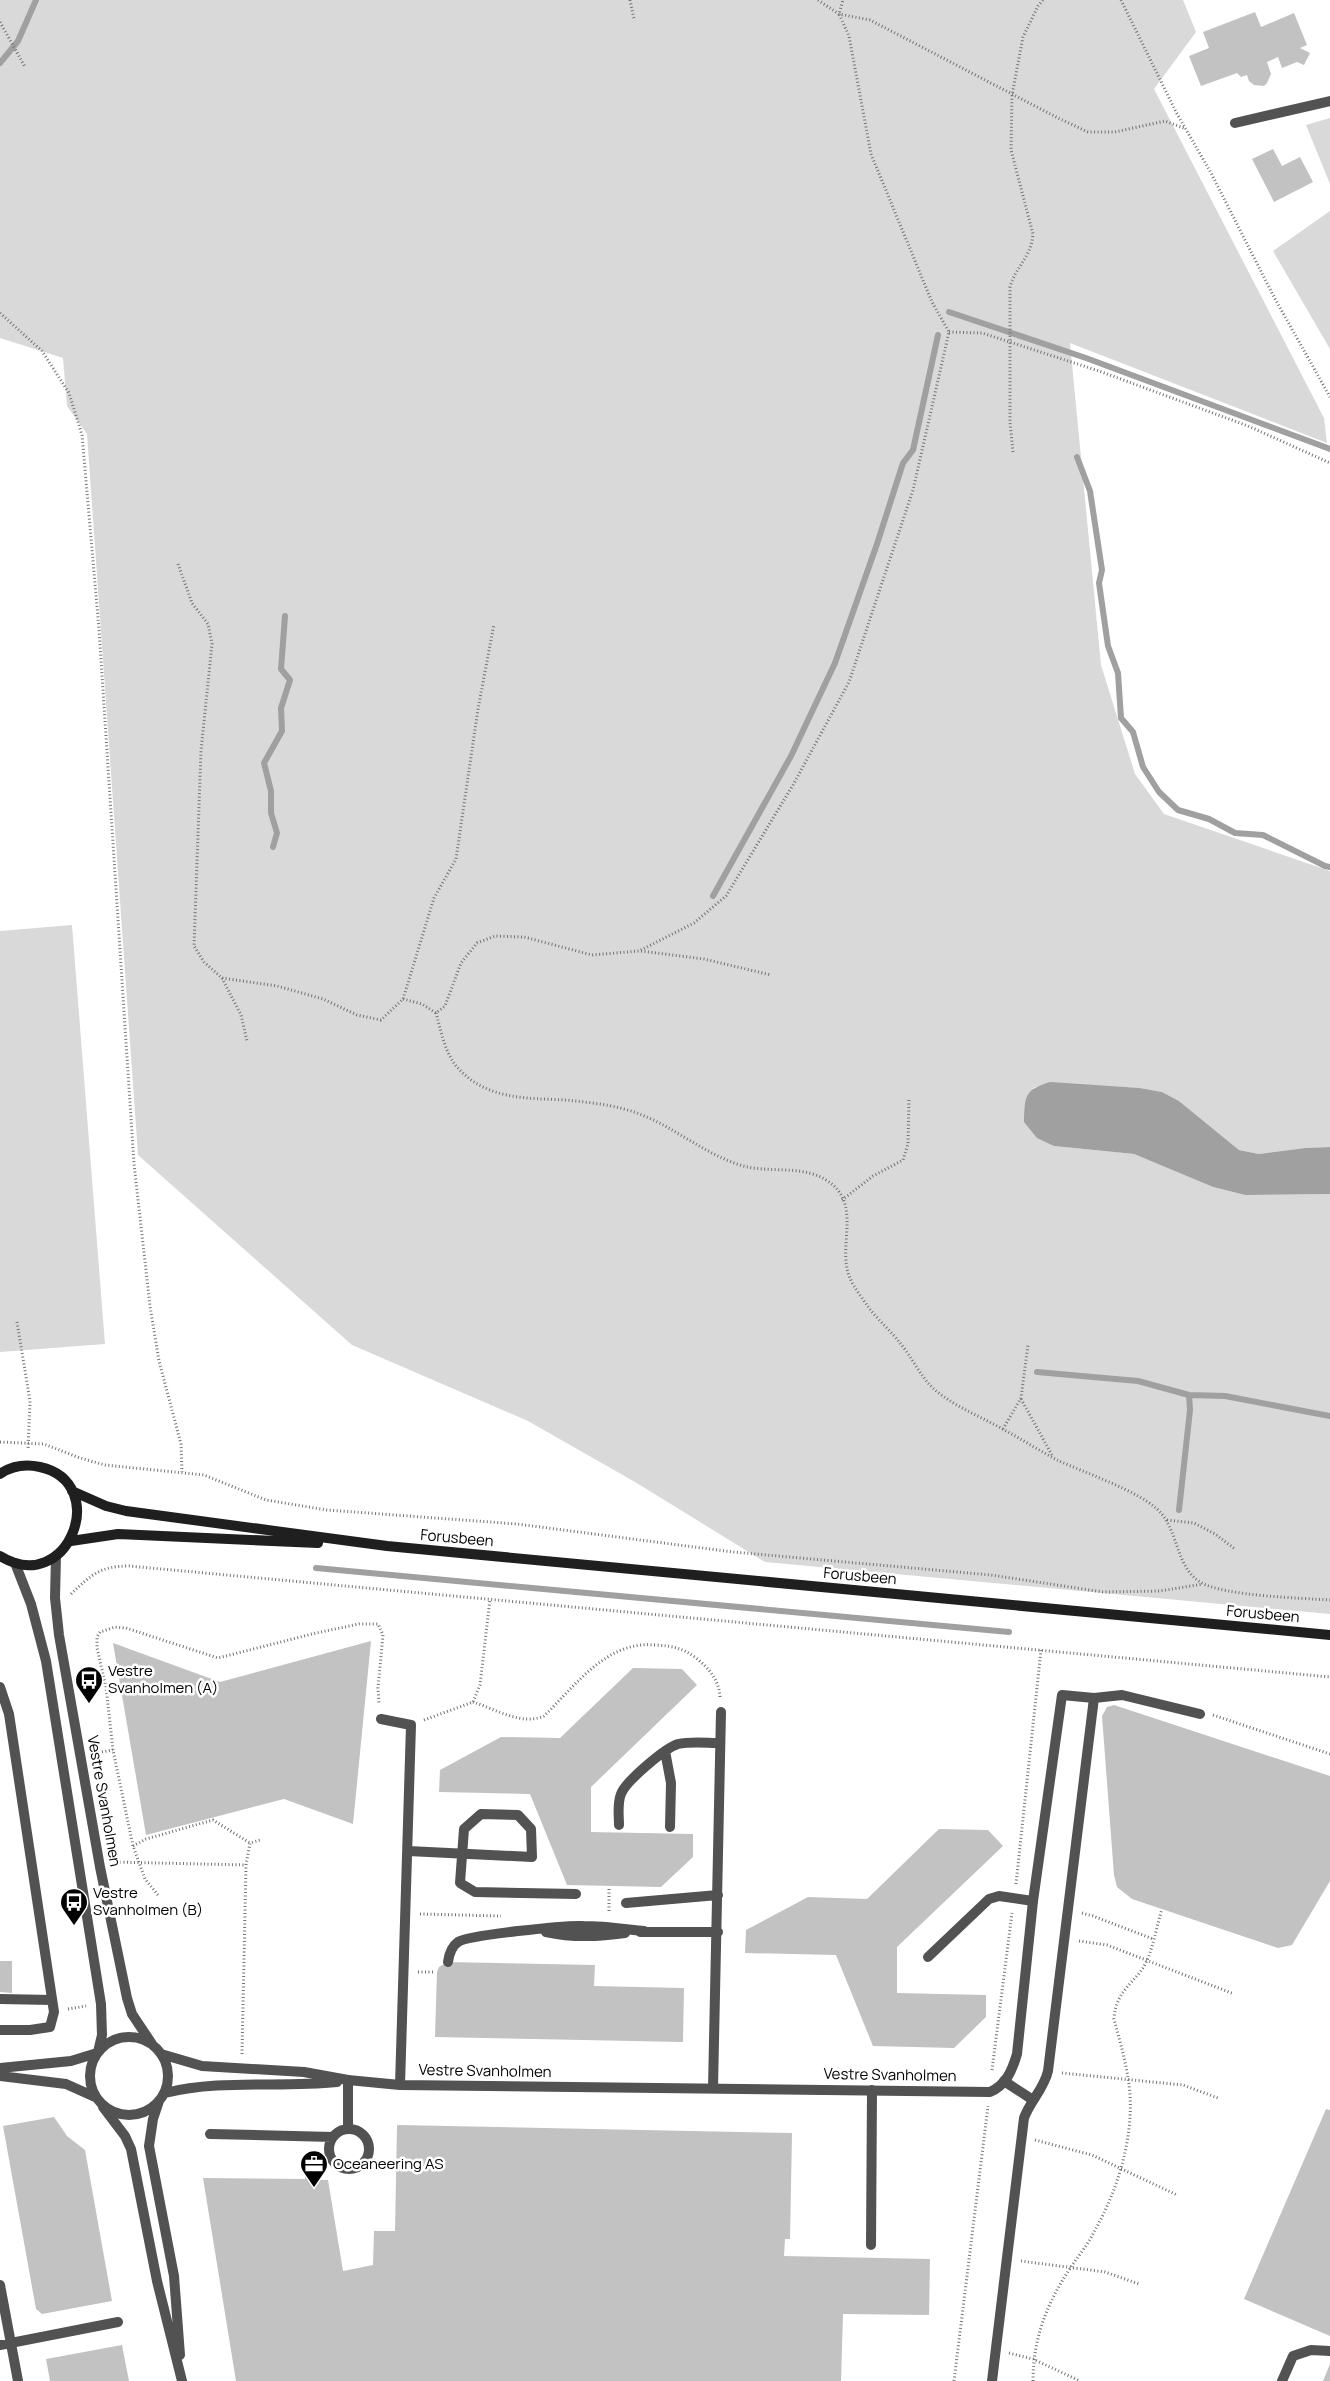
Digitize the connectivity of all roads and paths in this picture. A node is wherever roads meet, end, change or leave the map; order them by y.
1 (630, 0) edge
2 (818, 0) edge
3 (843, 0) edge
4 (1043, 0) edge
5 (1121, 0) edge
6 (839, 14) junction
7 (634, 19) dead end
8 (0, 22) edge
9 (25, 67) dead end
10 (1012, 95) junction
11 (1330, 101) edge
12 (1235, 123) dead end
13 (1186, 129) junction
14 (0, 313) edge
15 (949, 332) junction
16 (1010, 343) junction
17 (1330, 397) edge
18 (1013, 452) dead end
19 (1330, 463) edge
20 (178, 564) dead end
21 (494, 624) dead end
22 (639, 951) junction
23 (771, 975) dead end
24 (222, 978) junction
25 (403, 999) junction
26 (436, 1013) junction
27 (247, 1042) dead end
28 (909, 1098) dead end
29 (842, 1200) junction
30 (17, 1322) dead end
31 (1028, 1345) dead end
32 (1021, 1398) junction
33 (1004, 1429) junction
34 (0, 1442) edge
35 (29, 1442) junction
36 (1054, 1458) junction
37 (27, 1464) junction
38 (182, 1472) junction
39 (0, 1474) edge
40 (72, 1491) junction
41 (1167, 1520) junction
42 (70, 1541) junction
43 (387, 1546) junction
44 (1235, 1550) dead end
45 (0, 1556) edge
46 (56, 1556) junction
47 (14, 1563) junction
48 (1203, 1584) junction
49 (71, 1595) dead end
50 (490, 1599) junction
51 (1330, 1600) edge
52 (1330, 1635) edge
53 (1042, 1650) junction
54 (1330, 1677) edge
55 (0, 1688) edge
56 (1094, 1698) junction
57 (473, 1702) junction
58 (721, 1712) joint
59 (1200, 1714) joint
60 (381, 1719) joint
61 (411, 1725) junction
62 (720, 1743) junction
63 (113, 1750) junction
64 (665, 1751) junction
65 (102, 1752) dead end
66 (1330, 1754) edge
67 (619, 1825) dead end
68 (670, 1827) dead end
69 (260, 1840) dead end
70 (250, 1843) junction
71 (133, 1846) junction
72 (408, 1851) junction
73 (462, 1854) junction
74 (113, 1862) dead end
75 (138, 1863) junction
76 (246, 1865) junction
77 (576, 1894) dead end
78 (158, 1895) dead end
79 (718, 1895) junction
80 (1014, 1898) junction
81 (1033, 1901) junction
82 (626, 1902) dead end
83 (1162, 1909) dead end
84 (1066, 1910) junction
85 (718, 1932) junction
86 (1063, 1938) junction
87 (1153, 1939) junction
88 (928, 1956) dead end
89 (1148, 1960) junction
90 (448, 1962) dead end
91 (418, 1972) dead end
92 (434, 1972) dead end
93 (1234, 1994) dead end
94 (0, 1999) edge
95 (52, 2000) junction
96 (89, 2005) dead end
97 (68, 2009) dead end
98 (0, 2030) edge
99 (152, 2044) junction
100 (97, 2052) junction
101 (161, 2054) junction
102 (242, 2058) dead end
103 (0, 2068) edge
104 (992, 2071) dead end
105 (1048, 2071) junction
106 (0, 2076) edge
107 (1129, 2079) junction
108 (348, 2080) junction
109 (1004, 2081) junction
110 (400, 2085) junction
111 (713, 2088) junction
112 (872, 2090) junction
113 (95, 2097) junction
114 (162, 2097) junction
115 (1218, 2098) dead end
116 (1033, 2100) junction
117 (988, 2105) dead end
118 (103, 2107) junction
119 (348, 2128) junction
120 (210, 2134) dead end
121 (333, 2137) junction
122 (1022, 2138) junction
123 (1120, 2168) junction
124 (1177, 2195) dead end
125 (871, 2245) dead end
126 (1008, 2259) junction
127 (1070, 2268) junction
128 (1139, 2284) dead end
129 (0, 2285) edge
130 (118, 2322) dead end
131 (5, 2344) edge
132 (1330, 2351) edge
133 (996, 2352) junction
134 (1033, 2359) junction
135 (18, 2381) edge
136 (182, 2381) edge
137 (954, 2381) edge
138 (992, 2381) edge
139 (1033, 2381) edge
140 (1080, 2381) edge
141 (1282, 2381) edge

1 - 7 path
2 - 6 path
3 - 6 path
4 - 10 path
5 - 13 path
6 - 10 path
6 - 15 path
8 - 9 path
10 - 13 path
10 - 16 path
11 - 12 street
13 - 17 path
14 - 38 path
15 - 16 path
15 - 22 path
16 - 18 path
16 - 19 path
20 - 24 path
21 - 25 path
22 - 23 path
22 - 26 path
24 - 25 path
24 - 27 path
25 - 26 path
26 - 29 path
28 - 29 path
29 - 33 path
30 - 35 path
31 - 32 path
32 - 33 path
32 - 36 path
33 - 36 path
34 - 35 path
35 - 37 path
35 - 38 path
36 - 41 path
37 - 39 main road
37 - 40 main road
38 - 48 path
40 - 42 main road
40 - 43 main road, Forusbeen
41 - 44 path
41 - 48 path
42 - 43 main road, Forusbeen
42 - 46 main road
43 - 52 main road, Forusbeen
45 - 47 main road
46 - 47 main road
46 - 99 street, Vestre Svanholmen
47 - 100 street
48 - 51 path
49 - 50 path
50 - 53 path
50 - 57 path
53 - 54 path
53 - 80 path
55 - 95 street
56 - 59 street
56 - 81 street
56 - 84 street
57 - 58 path
57 - 61 path
58 - 62 street
59 - 66 path
60 - 61 street
60 - 63 path
61 - 72 street
62 - 64 street
62 - 79 street
63 - 65 path
63 - 71 path
64 - 67 street
64 - 68 street
69 - 70 path
70 - 71 path
70 - 76 path
71 - 75 path
72 - 73 street
72 - 110 street
73 - 73 street
73 - 77 street
74 - 75 path
75 - 76 path
75 - 78 path
76 - 102 path
79 - 82 street
79 - 85 street
80 - 81 street
80 - 88 street
80 - 104 path
81 - 109 street
83 - 87 path
84 - 86 street
84 - 87 path
85 - 90 street
85 - 111 street
86 - 89 path
86 - 105 street
87 - 89 path
89 - 93 path
89 - 107 path
91 - 92 path
94 - 95 street
95 - 98 street
96 - 97 path
99 - 100 street
99 - 101 street
100 - 103 street
100 - 113 street
101 - 108 street, Vestre Svanholmen
101 - 114 street
105 - 107 path
105 - 116 street
106 - 113 street
107 - 115 path
107 - 123 path
108 - 110 street, Vestre Svanholmen
108 - 114 street, Vestre Svanholmen
108 - 119 street
109 - 112 street, Vestre Svanholmen
109 - 116 street
110 - 111 street, Vestre Svanholmen
111 - 112 street, Vestre Svanholmen
112 - 125 street
113 - 118 street
114 - 118 street
114 - 136 street
116 - 122 street
117 - 137 path
118 - 136 street
119 - 121 street
119 - 121 street
120 - 121 street
122 - 123 path
122 - 126 street
123 - 124 path
123 - 127 path
126 - 127 path
126 - 133 street
127 - 128 path
127 - 134 path
129 - 131 street
130 - 131 street
131 - 135 street
132 - 141 street
133 - 134 path
133 - 138 street
134 - 139 path
134 - 140 path

